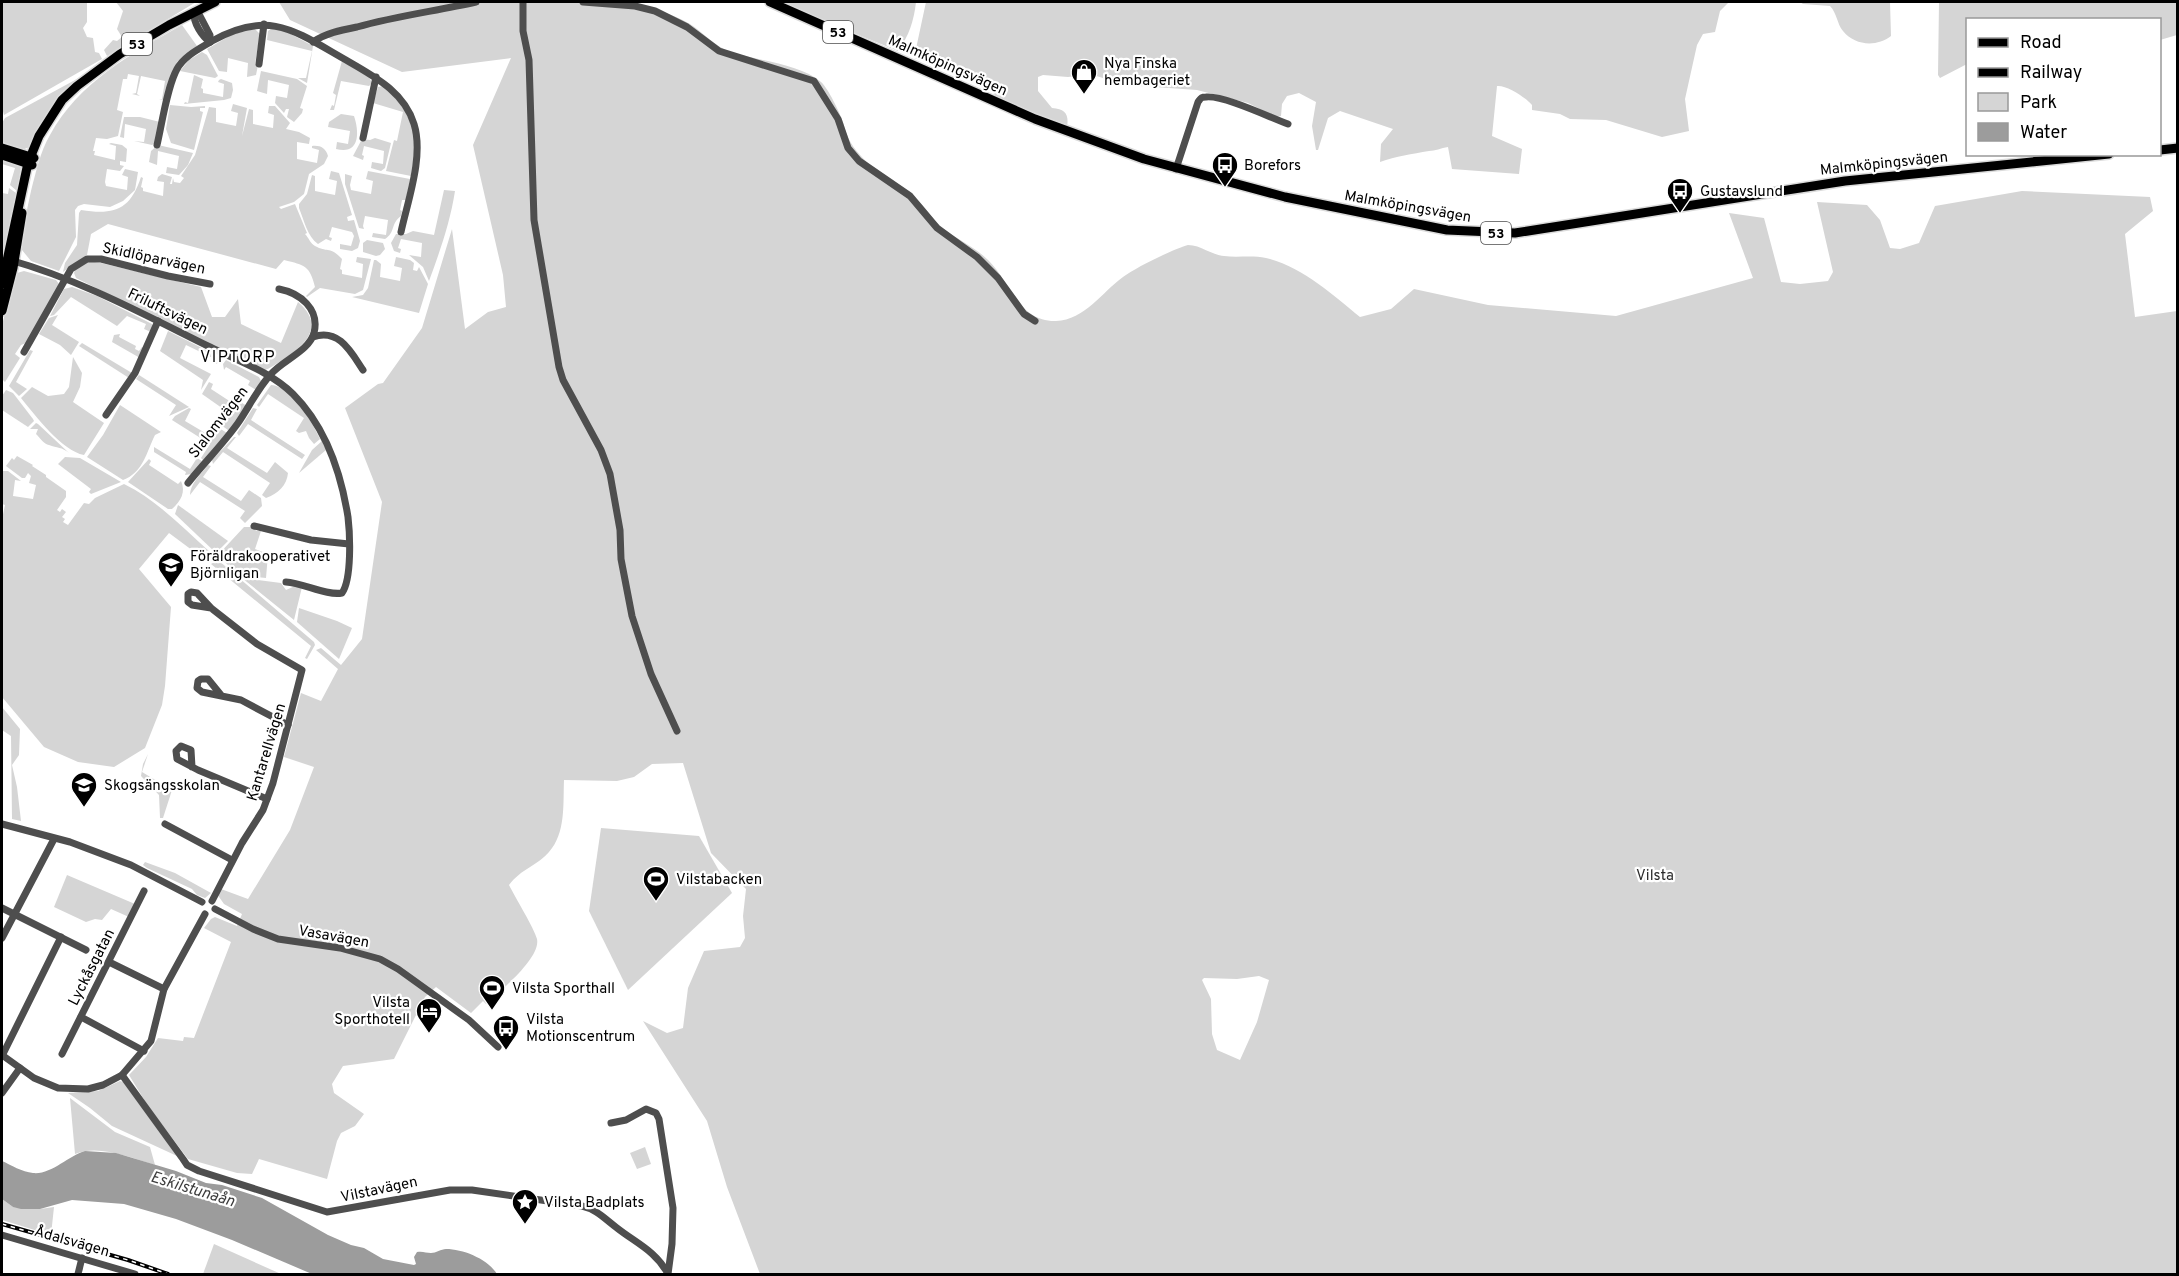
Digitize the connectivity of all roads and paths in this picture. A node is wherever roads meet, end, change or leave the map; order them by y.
1 (214, 2) edge
2 (476, 2) edge
3 (523, 2) edge
4 (583, 2) edge
5 (770, 2) edge
6 (194, 12) junction
7 (264, 24) junction
8 (210, 42) junction
9 (313, 42) junction
10 (259, 64) dead end
11 (376, 77) junction
12 (1288, 124) dead end
13 (363, 138) dead end
14 (157, 145) dead end
15 (2, 148) edge
16 (2178, 148) edge
17 (2161, 150) edge
18 (2, 155) edge
19 (2089, 156) edge
20 (31, 161) junction
21 (1176, 169) junction
22 (401, 232) dead end
23 (10, 260) junction
24 (66, 279) junction
25 (2, 284) edge
26 (210, 284) dead end
27 (279, 289) dead end
28 (2, 311) edge
29 (158, 321) junction
30 (1035, 321) dead end
31 (313, 337) junction
32 (24, 352) dead end
33 (363, 370) dead end
34 (269, 376) junction
35 (106, 415) dead end
36 (188, 483) dead end
37 (254, 526) dead end
38 (349, 544) junction
39 (286, 582) dead end
40 (211, 608) dead end
41 (221, 695) dead end
42 (288, 725) junction
43 (677, 731) dead end
44 (192, 767) dead end
45 (267, 799) junction
46 (2, 824) edge
47 (165, 824) dead end
48 (54, 839) junction
49 (232, 860) junction
50 (144, 891) dead end
51 (212, 901) junction
52 (202, 902) junction
53 (2, 908) edge
54 (215, 909) junction
55 (14, 914) junction
56 (205, 914) junction
57 (61, 937) junction
58 (2, 938) edge
59 (86, 950) dead end
60 (109, 962) junction
61 (164, 988) junction
62 (81, 1017) junction
63 (498, 1047) dead end
64 (144, 1051) junction
65 (62, 1054) dead end
66 (2, 1056) edge
67 (20, 1068) junction
68 (122, 1075) junction
69 (2, 1093) edge
70 (610, 1123) dead end
71 (2, 1235) edge
72 (82, 1258) junction
73 (668, 1274) edge
74 (78, 1275) edge
75 (135, 1275) edge

1 - 6 main road, 53
2 - 9 street
3 - 43 street
4 - 30 street
5 - 21 main road, Malmköpingsvägen / 53
6 - 8 street
6 - 20 main road, 53
7 - 8 street
7 - 9 street
7 - 10 street
8 - 14 street
9 - 11 street
11 - 13 street
11 - 22 street
12 - 21 street
15 - 20 main road
16 - 17 main road
18 - 20 main road
19 - 21 main road, Malmköpingsvägen / 53
20 - 23 main road
23 - 24 street, Friluftsvägen
23 - 25 main road
23 - 28 main road
24 - 26 street, Skidlöparvägen
24 - 29 street, Friluftsvägen
24 - 32 street, Skidlöparvägen
27 - 31 street
29 - 34 street, Friluftsvägen
29 - 35 street
31 - 33 street
31 - 34 street, Slalomvägen
34 - 36 street, Slalomvägen
34 - 38 street, Friluftsvägen
37 - 38 street
38 - 39 street, Friluftsvägen
40 - 42 street, Kantarellvägen
41 - 42 street
42 - 45 street, Kantarellvägen
44 - 45 street
45 - 49 street, Kantarellvägen
46 - 48 street
47 - 49 street
48 - 52 street
48 - 55 street
49 - 51 street, Kantarellvägen
50 - 60 street, Lyckåsgatan
51 - 52 street
51 - 54 street
52 - 56 street
53 - 55 street
54 - 56 street
54 - 63 street, Vasavägen
55 - 57 street
55 - 58 street
56 - 61 street
57 - 59 street
57 - 66 street
60 - 61 street
60 - 62 street, Lyckåsgatan
61 - 64 street
62 - 64 street
62 - 65 street, Lyckåsgatan
64 - 68 street
66 - 67 street
67 - 68 street
67 - 69 street
68 - 73 street, Vilstavägen
70 - 73 street
71 - 72 street, Ådalsvägen
72 - 74 street
72 - 75 street, Ådalsvägen

